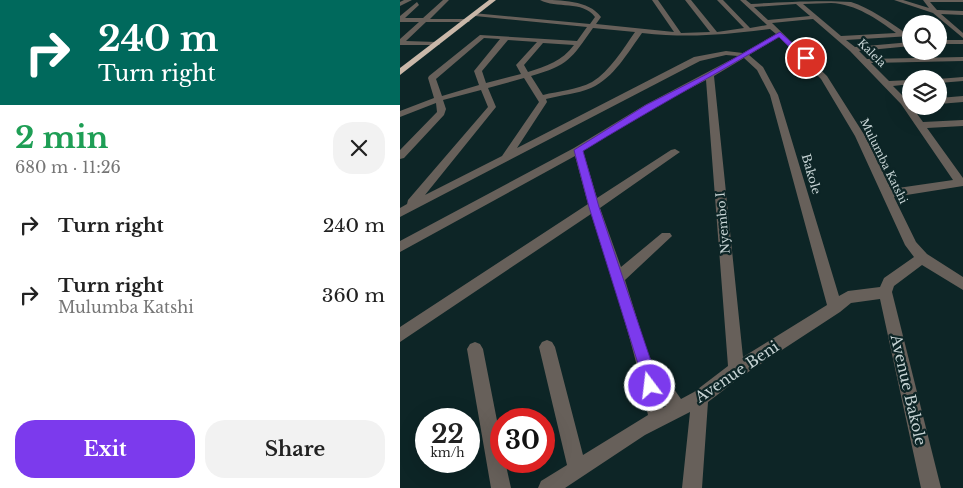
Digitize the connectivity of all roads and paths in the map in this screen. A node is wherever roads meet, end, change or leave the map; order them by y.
1 (409, 0) edge
2 (446, 0) edge
3 (493, 0) edge
4 (543, 0) edge
5 (656, 0) edge
6 (688, 0) edge
7 (720, 0) edge
8 (897, 0) edge
9 (926, 0) edge
10 (956, 0) edge
11 (963, 0) edge
12 (797, 2) junction
13 (746, 3) edge
14 (400, 4) edge
15 (417, 4) dead end
16 (935, 12) junction
17 (963, 13) edge
18 (475, 14) junction
19 (815, 17) junction
20 (400, 20) edge
21 (425, 20) junction
22 (467, 21) junction
23 (768, 24) junction
24 (592, 26) junction
25 (488, 28) dead end
26 (748, 29) junction
27 (947, 31) dead end
28 (955, 31) junction
29 (639, 32) junction
30 (715, 34) junction
31 (780, 34) junction
32 (902, 34) joint
33 (679, 35) junction
34 (482, 36) junction
35 (963, 36) edge
36 (507, 37) junction
37 (840, 38) junction
38 (541, 42) junction
39 (947, 42) edge
40 (963, 42) edge
41 (400, 43) edge
42 (577, 43) junction
43 (437, 44) junction
44 (902, 45) edge
45 (853, 49) junction
46 (480, 50) junction
47 (746, 54) junction
48 (963, 59) edge
49 (865, 61) junction
50 (400, 72) edge
51 (710, 75) junction
52 (526, 76) junction
53 (963, 79) edge
54 (947, 80) edge
55 (902, 83) edge
56 (887, 84) junction
57 (482, 87) junction
58 (902, 97) edge
59 (541, 98) junction
60 (439, 99) junction
61 (963, 99) edge
62 (947, 100) edge
63 (400, 114) edge
64 (916, 115) edge
65 (963, 123) edge
66 (922, 125) junction
67 (578, 150) junction
68 (675, 152) dead end
69 (400, 156) edge
70 (504, 159) junction
71 (962, 182) edge
72 (886, 194) junction
73 (594, 207) junction
74 (404, 211) edge
75 (666, 236) dead end
76 (400, 247) edge
77 (922, 258) junction
78 (618, 278) junction
79 (963, 284) edge
80 (886, 292) junction
81 (835, 308) junction
82 (400, 335) edge
83 (547, 347) dead end
84 (475, 349) dead end
85 (647, 370) junction
86 (736, 370) junction
87 (700, 398) junction
88 (679, 410) junction
89 (657, 420) junction
90 (577, 469) junction
91 (501, 488) edge
92 (548, 488) edge
93 (692, 488) edge
94 (931, 488) edge

1 - 14 street
2 - 21 street
3 - 18 highway
4 - 24 street
5 - 33 street
6 - 30 street
7 - 26 street
8 - 16 street
9 - 10 street
9 - 16 street
10 - 11 street
12 - 13 street
12 - 19 street, Kalela
12 - 32 street
13 - 23 street, Mulumba Katshi
15 - 20 street
16 - 17 street
16 - 28 street
18 - 22 highway
18 - 24 street
19 - 23 street
19 - 37 street, Kalela
20 - 21 street
21 - 22 street
21 - 41 street
22 - 43 highway
23 - 26 street
23 - 31 street, Mulumba Katshi
24 - 29 street
24 - 42 street
25 - 34 street
26 - 30 street
27 - 28 street
28 - 35 street
29 - 33 street
29 - 59 street
30 - 33 street
31 - 47 street
31 - 72 street, Mulumba Katshi
32 - 37 street
34 - 36 street
34 - 46 street
36 - 38 street
36 - 46 street
37 - 45 street, Kalela
38 - 42 street
38 - 52 street
39 - 40 street
41 - 43 street
42 - 52 street
43 - 50 highway
44 - 45 street
45 - 49 street, Kalela
46 - 57 street
46 - 60 street
47 - 51 street
47 - 70 street
47 - 81 street, Bakole
48 - 49 street
49 - 56 street, Kalela
51 - 67 street
51 - 86 street, Nyembo I
52 - 57 street
52 - 59 street
53 - 54 street
55 - 56 street
56 - 58 street, Kalela
57 - 60 street
57 - 74 street
59 - 70 street
60 - 63 street
60 - 69 street
61 - 62 street
64 - 66 street, Kalela
65 - 66 street
66 - 71 street, Kalela
67 - 73 street
67 - 76 street
68 - 73 street
70 - 74 street
71 - 72 street
72 - 77 street, Mulumba Katshi
73 - 78 street
73 - 82 street
75 - 78 street
77 - 79 street, Mulumba Katshi
77 - 80 street
78 - 85 street
80 - 81 street, Avenue Beni
80 - 94 street, Avenue Bakole
81 - 86 street, Avenue Beni
83 - 90 street
84 - 91 street
85 - 88 street
85 - 89 street
86 - 87 street, Avenue Beni
87 - 88 street, Avenue Beni
87 - 93 street
88 - 89 street, Avenue Beni
89 - 90 street, Avenue Beni
90 - 92 street, Avenue Beni

